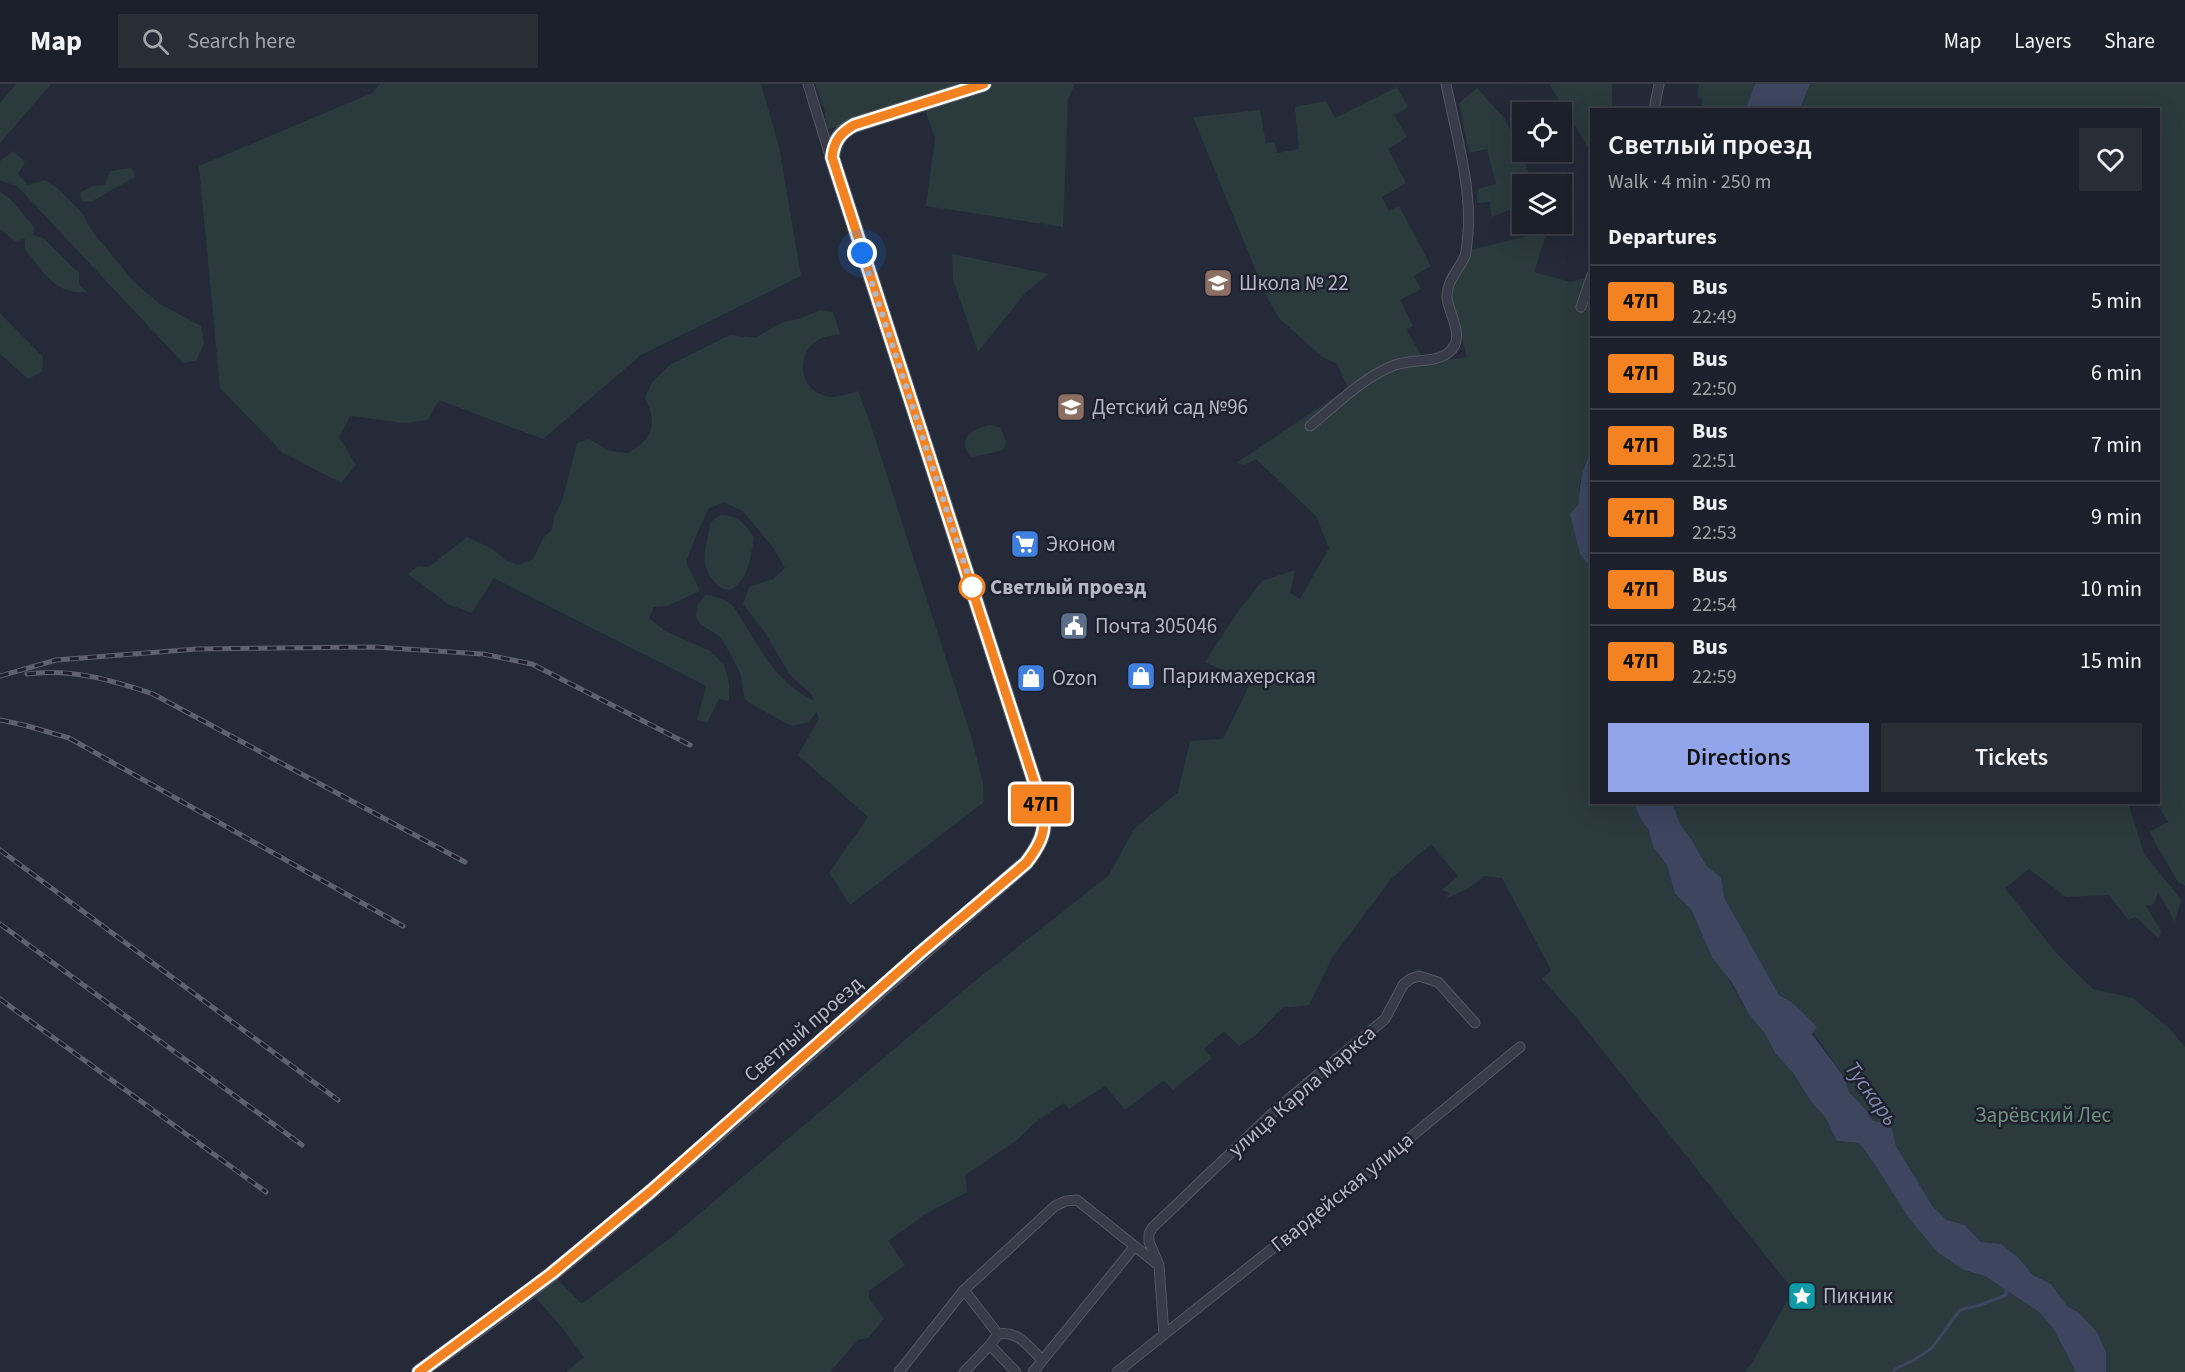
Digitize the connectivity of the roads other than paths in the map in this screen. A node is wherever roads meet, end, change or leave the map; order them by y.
1 (808, 84) edge
2 (984, 84) edge
3 (1446, 84) edge
4 (1659, 84) edge
5 (1654, 108) edge
6 (834, 167) junction
7 (1590, 281) edge
8 (1581, 307) dead end
9 (1310, 426) dead end
10 (1475, 1023) dead end
11 (1520, 1047) dead end
12 (1135, 1246) junction
13 (1159, 1265) junction
14 (964, 1290) junction
15 (998, 1334) junction
16 (1164, 1335) junction
17 (990, 1345) junction
18 (1042, 1360) junction
19 (419, 1372) edge
20 (899, 1372) edge
21 (964, 1372) edge
22 (1016, 1372) edge
23 (1032, 1372) edge
24 (1117, 1372) edge

1 - 6 street
2 - 6 street, Светлый проезд
3 - 9 street
4 - 5 street
6 - 19 street, Светлый проезд
7 - 8 street
10 - 13 street, улица Карла Маркса
11 - 16 street, Гвардейская улица
12 - 13 street
12 - 14 street
12 - 18 street
13 - 16 street, улица Карла Маркса
14 - 15 street
14 - 20 street
15 - 17 street
15 - 18 street
16 - 24 street
17 - 21 street
17 - 22 street
18 - 23 street

